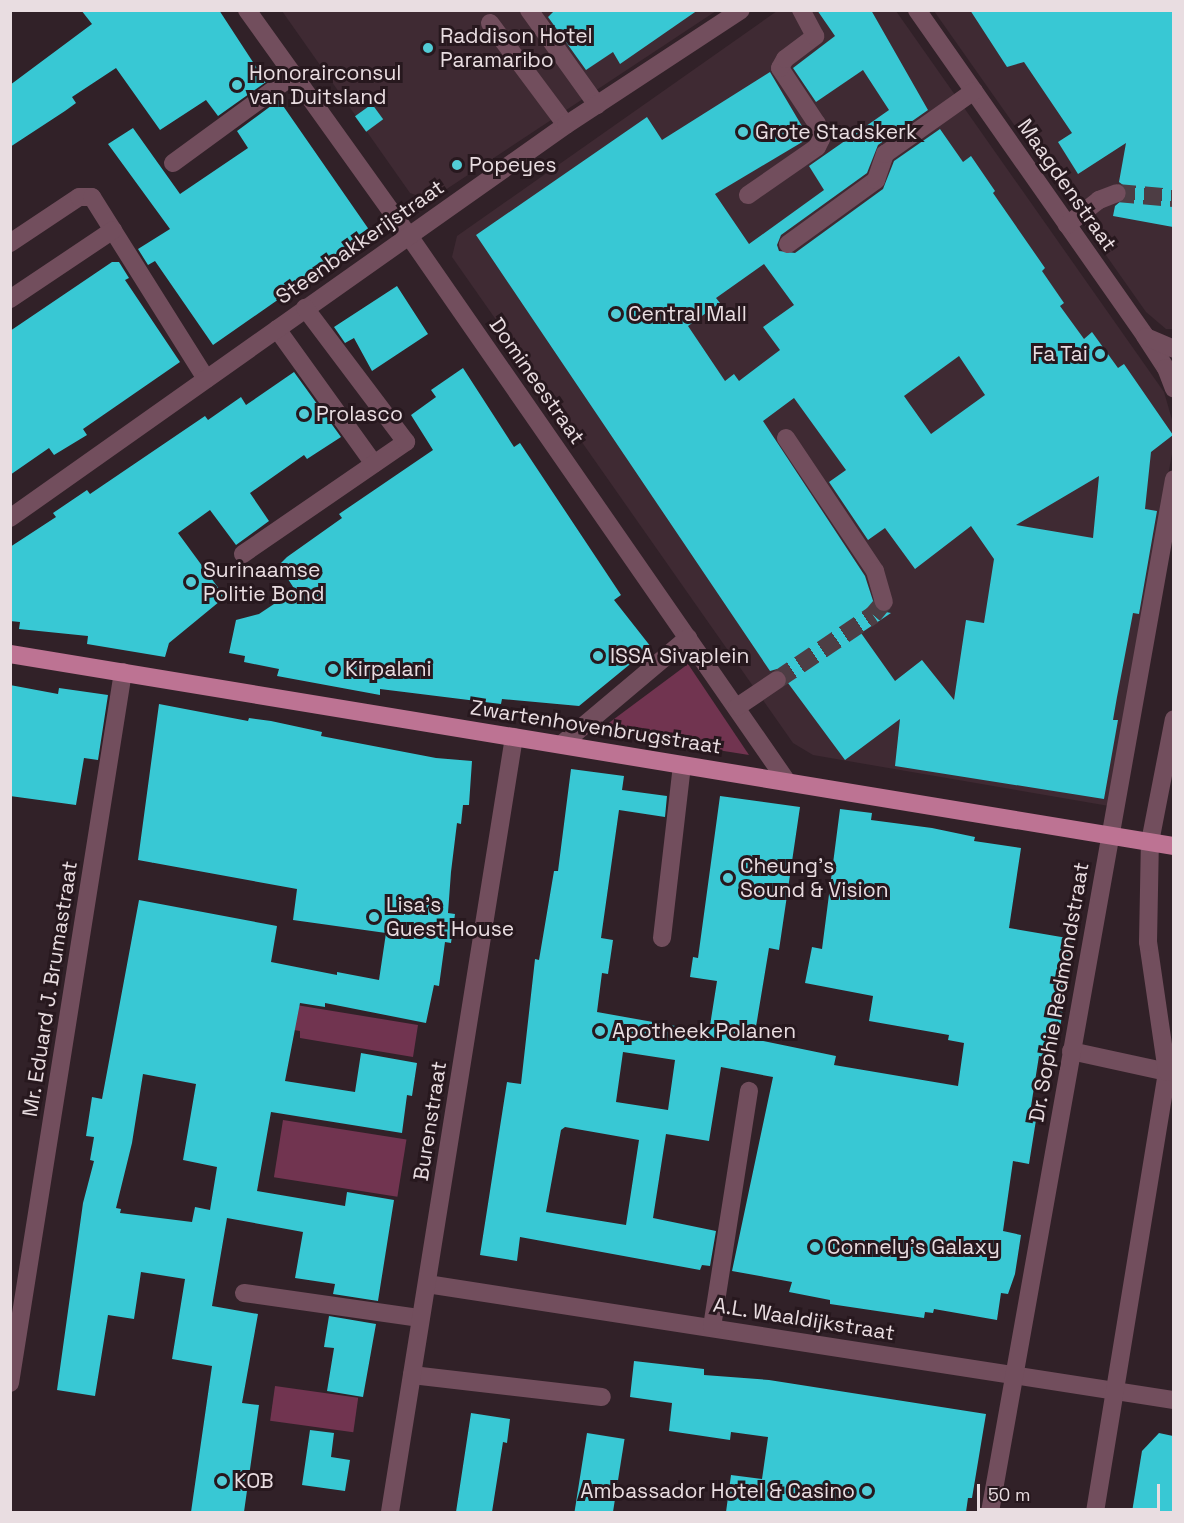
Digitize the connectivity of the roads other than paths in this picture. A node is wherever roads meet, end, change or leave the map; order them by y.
1 (247, 10) edge
2 (529, 10) edge
3 (741, 10) edge
4 (801, 10) edge
5 (917, 10) edge
6 (490, 22) dead end
7 (291, 77) junction
8 (974, 91) junction
9 (597, 105) junction
10 (566, 125) junction
11 (172, 163) dead end
12 (1117, 193) tunnel mouth
13 (748, 195) dead end
14 (1067, 225) junction
15 (113, 230) junction
16 (409, 236) junction
17 (10, 243) edge
18 (788, 244) dead end
19 (10, 299) edge
20 (305, 308) junction
21 (276, 329) junction
22 (1145, 336) junction
23 (1173, 349) edge
24 (206, 379) junction
25 (1173, 389) edge
26 (786, 438) dead end
27 (375, 464) junction
28 (1173, 479) edge
29 (10, 518) edge
30 (243, 554) dead end
31 (884, 602) dead end
32 (688, 638) junction
33 (10, 654) edge
34 (123, 672) junction
35 (777, 680) tunnel mouth
36 (736, 707) junction
37 (1173, 719) edge
38 (514, 737) junction
39 (562, 744) junction
40 (682, 765) junction
41 (786, 780) junction
42 (1110, 835) junction
43 (1150, 842) junction
44 (1173, 846) edge
45 (662, 938) dead end
46 (1071, 1051) junction
47 (1167, 1072) junction
48 (749, 1091) dead end
49 (1167, 1115) edge
50 (427, 1284) junction
51 (244, 1293) dead end
52 (420, 1318) junction
53 (712, 1328) junction
54 (1012, 1373) junction
55 (412, 1375) junction
56 (10, 1383) edge
57 (1116, 1390) junction
58 (603, 1397) dead end
59 (1173, 1400) edge
60 (390, 1512) edge
61 (990, 1512) edge
62 (1095, 1512) edge

1 - 7 street, Domineestraat
2 - 9 street
3 - 9 street, Steenbakkerijstraat
4 - 13 street
5 - 8 street, Maagdenstraat
6 - 10 street
7 - 11 street
7 - 16 street, Domineestraat
8 - 14 street, Maagdenstraat
8 - 18 street
9 - 10 street, Steenbakkerijstraat
10 - 16 street, Steenbakkerijstraat
12 - 14 street
14 - 22 street, Maagdenstraat
15 - 17 street
15 - 19 street
15 - 24 street
16 - 20 street, Steenbakkerijstraat
16 - 32 street, Domineestraat
20 - 21 street, Steenbakkerijstraat
20 - 27 street
21 - 24 street, Steenbakkerijstraat
21 - 27 street
22 - 23 street
22 - 25 street, Maagdenstraat
24 - 29 street, Steenbakkerijstraat
26 - 31 street
27 - 30 street
28 - 42 street, Dr. Sophie Redmondstraat
32 - 36 street, Domineestraat
32 - 39 street
33 - 34 main road, Zwartenhovenbrugstraat
34 - 38 main road, Zwartenhovenbrugstraat
34 - 56 street, Mr. Eduard J. Brumastraat
35 - 36 street
36 - 41 street, Domineestraat
37 - 43 street
38 - 39 main road, Zwartenhovenbrugstraat
38 - 50 street, Burenstraat
39 - 40 main road, Zwartenhovenbrugstraat
40 - 41 main road, Zwartenhovenbrugstraat
40 - 45 street
41 - 42 main road, Zwartenhovenbrugstraat
42 - 43 main road, Zwartenhovenbrugstraat
42 - 46 street, Dr. Sophie Redmondstraat
43 - 44 main road, Zwartenhovenbrugstraat
43 - 47 street
46 - 47 street
46 - 54 street, Dr. Sophie Redmondstraat
47 - 49 street
48 - 53 street
49 - 57 street
50 - 52 street, Burenstraat
50 - 53 street, A.L. Waaldijkstraat
51 - 52 street
52 - 55 street, Burenstraat
53 - 54 street, A.L. Waaldijkstraat
54 - 57 street, A.L. Waaldijkstraat
54 - 61 street, Dr. Sophie Redmondstraat
55 - 58 street
55 - 60 street, Burenstraat
57 - 59 street, A.L. Waaldijkstraat
57 - 62 street

